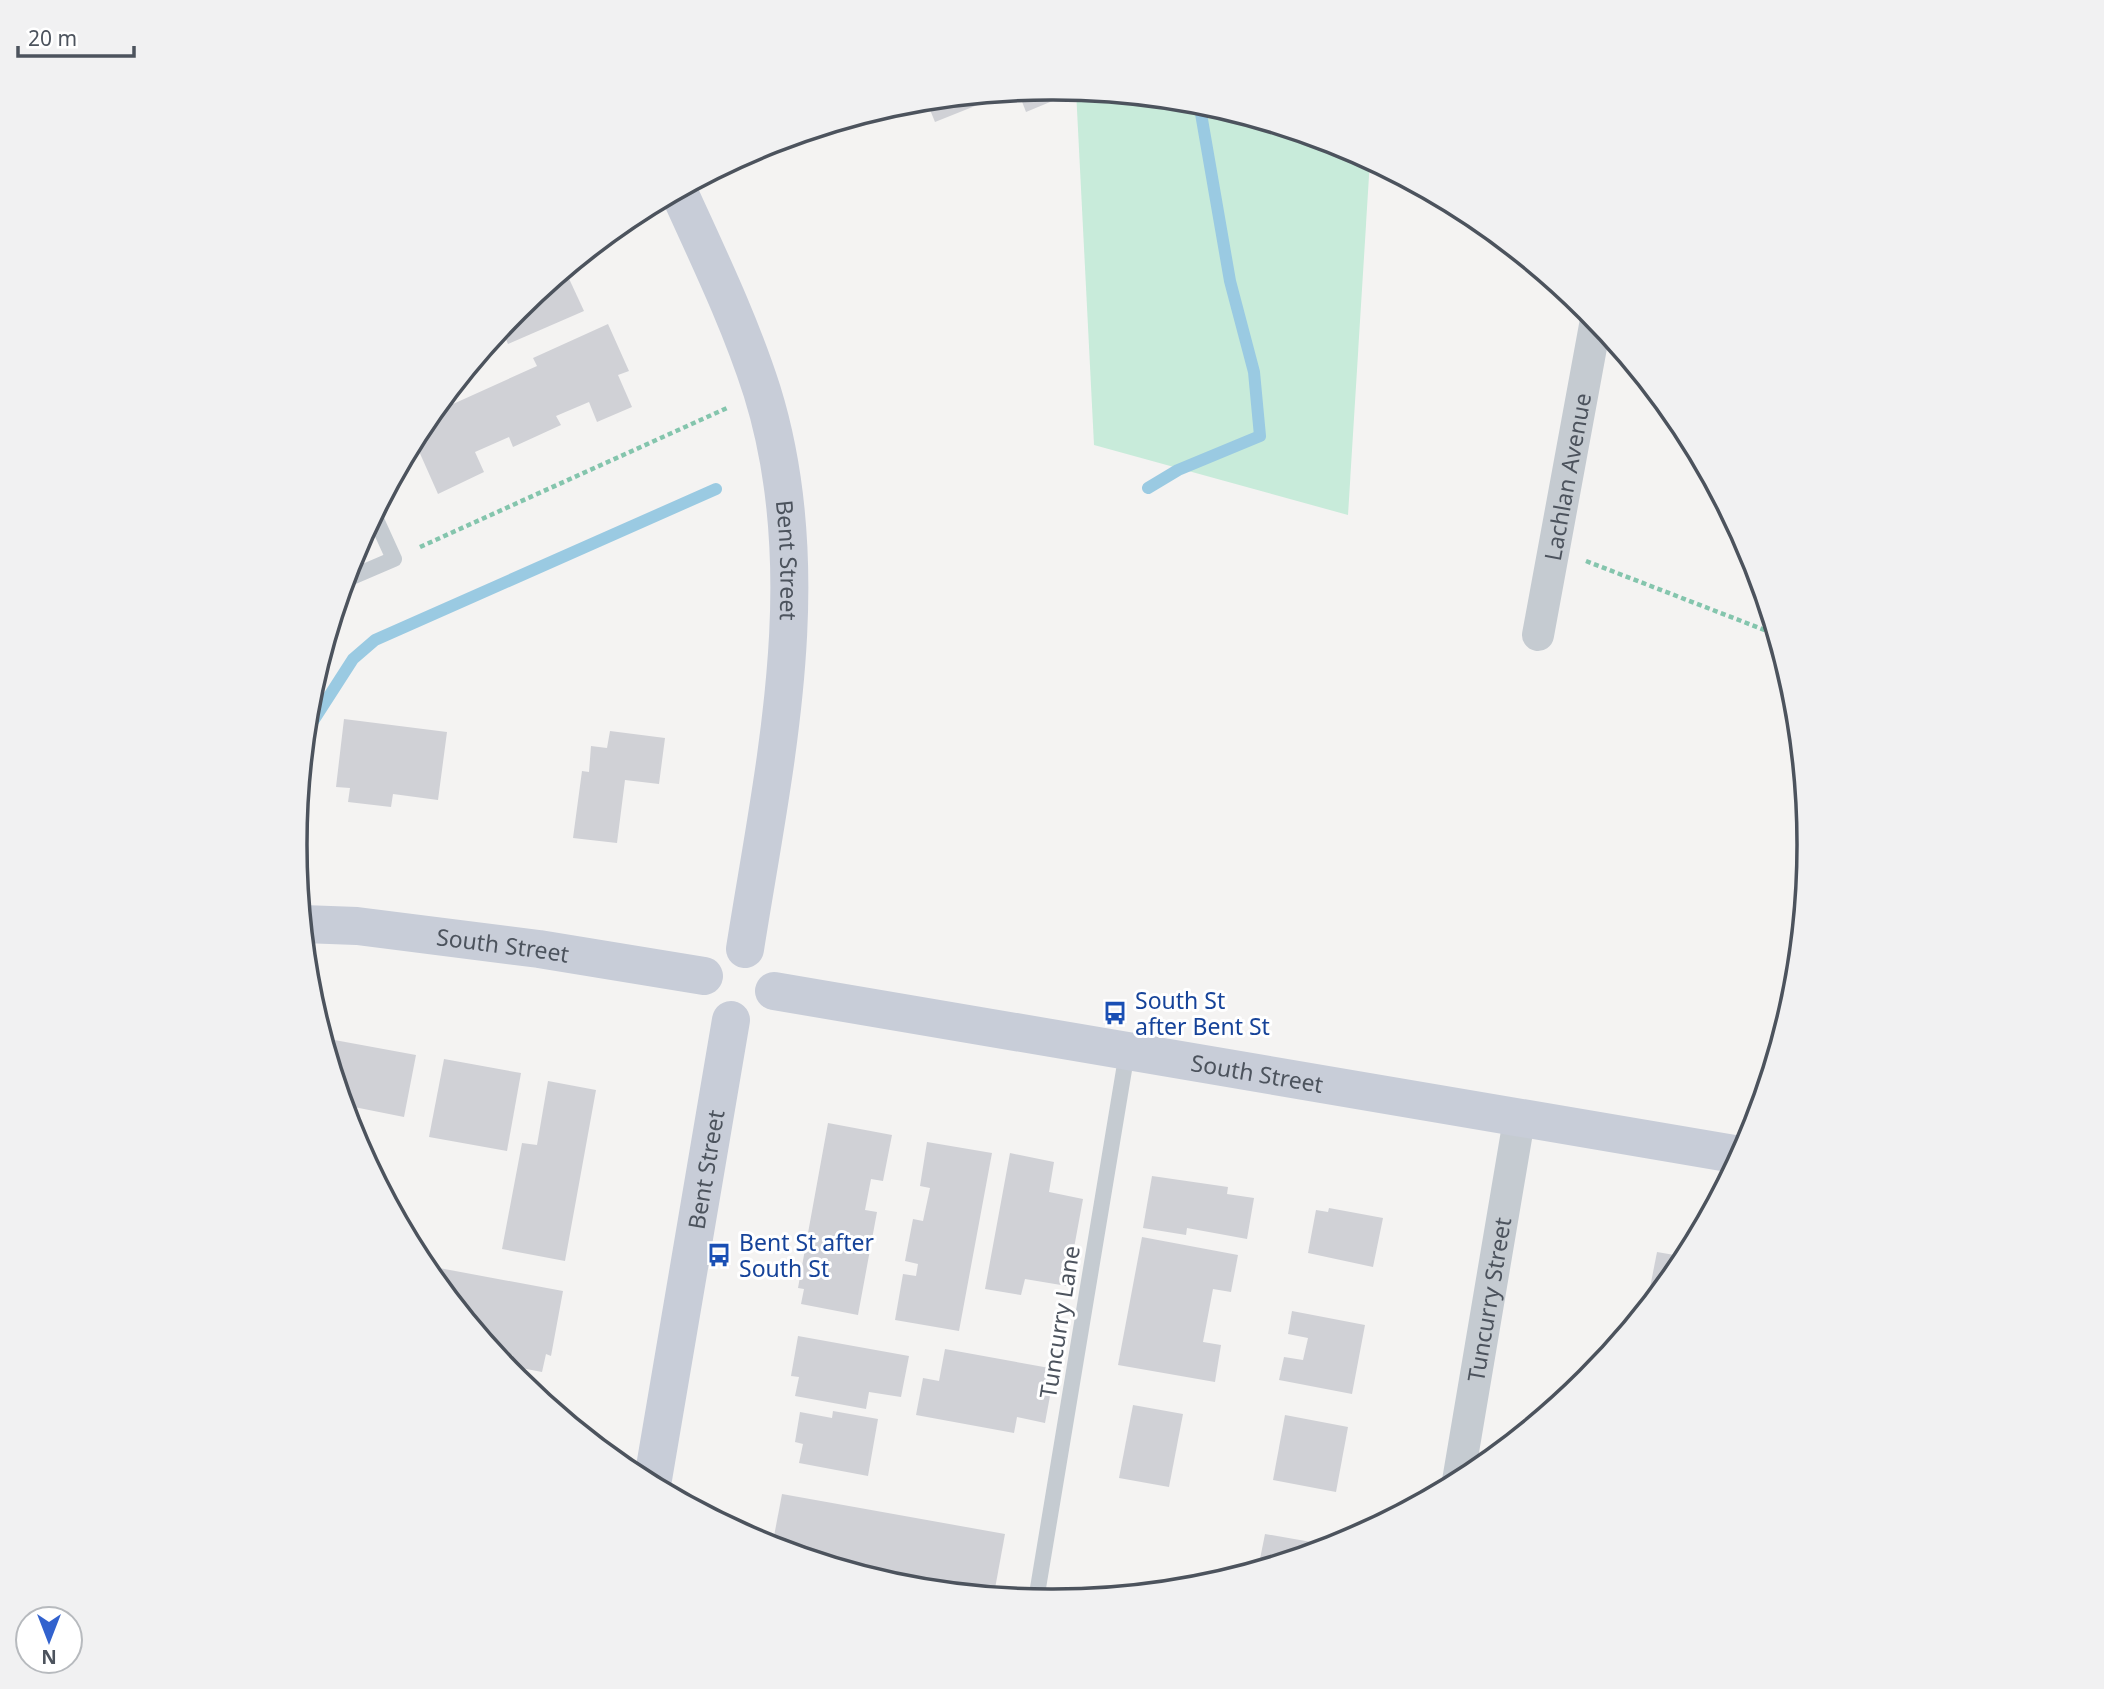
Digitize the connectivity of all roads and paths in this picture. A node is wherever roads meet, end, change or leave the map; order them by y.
1 (682, 199) edge
2 (1593, 333) edge
3 (762, 392) junction
4 (379, 526) edge
5 (1553, 548) junction
6 (394, 559) junction
7 (358, 574) edge
8 (1764, 630) edge
9 (1538, 635) dead end
10 (312, 924) edge
11 (745, 949) junction
12 (704, 976) junction
13 (774, 990) junction
14 (731, 1020) junction
15 (1127, 1052) junction
16 (1519, 1120) junction
17 (1729, 1153) edge
18 (1460, 1467) edge
19 (654, 1473) edge
20 (1037, 1589) edge

1 - 3 street, Bent Street
2 - 5 street, Lachlan Avenue
3 - 6 path
3 - 11 street, Bent Street
4 - 6 lane
5 - 8 path
5 - 9 street, Lachlan Avenue
6 - 7 lane
10 - 12 street, South Street
11 - 12 street
11 - 13 street
12 - 14 street
13 - 14 street
13 - 15 street, South Street
14 - 19 street, Bent Street
15 - 16 street, South Street
15 - 20 lane, Tuncurry Lane
16 - 17 street, South Street
16 - 18 street, Tuncurry Street

